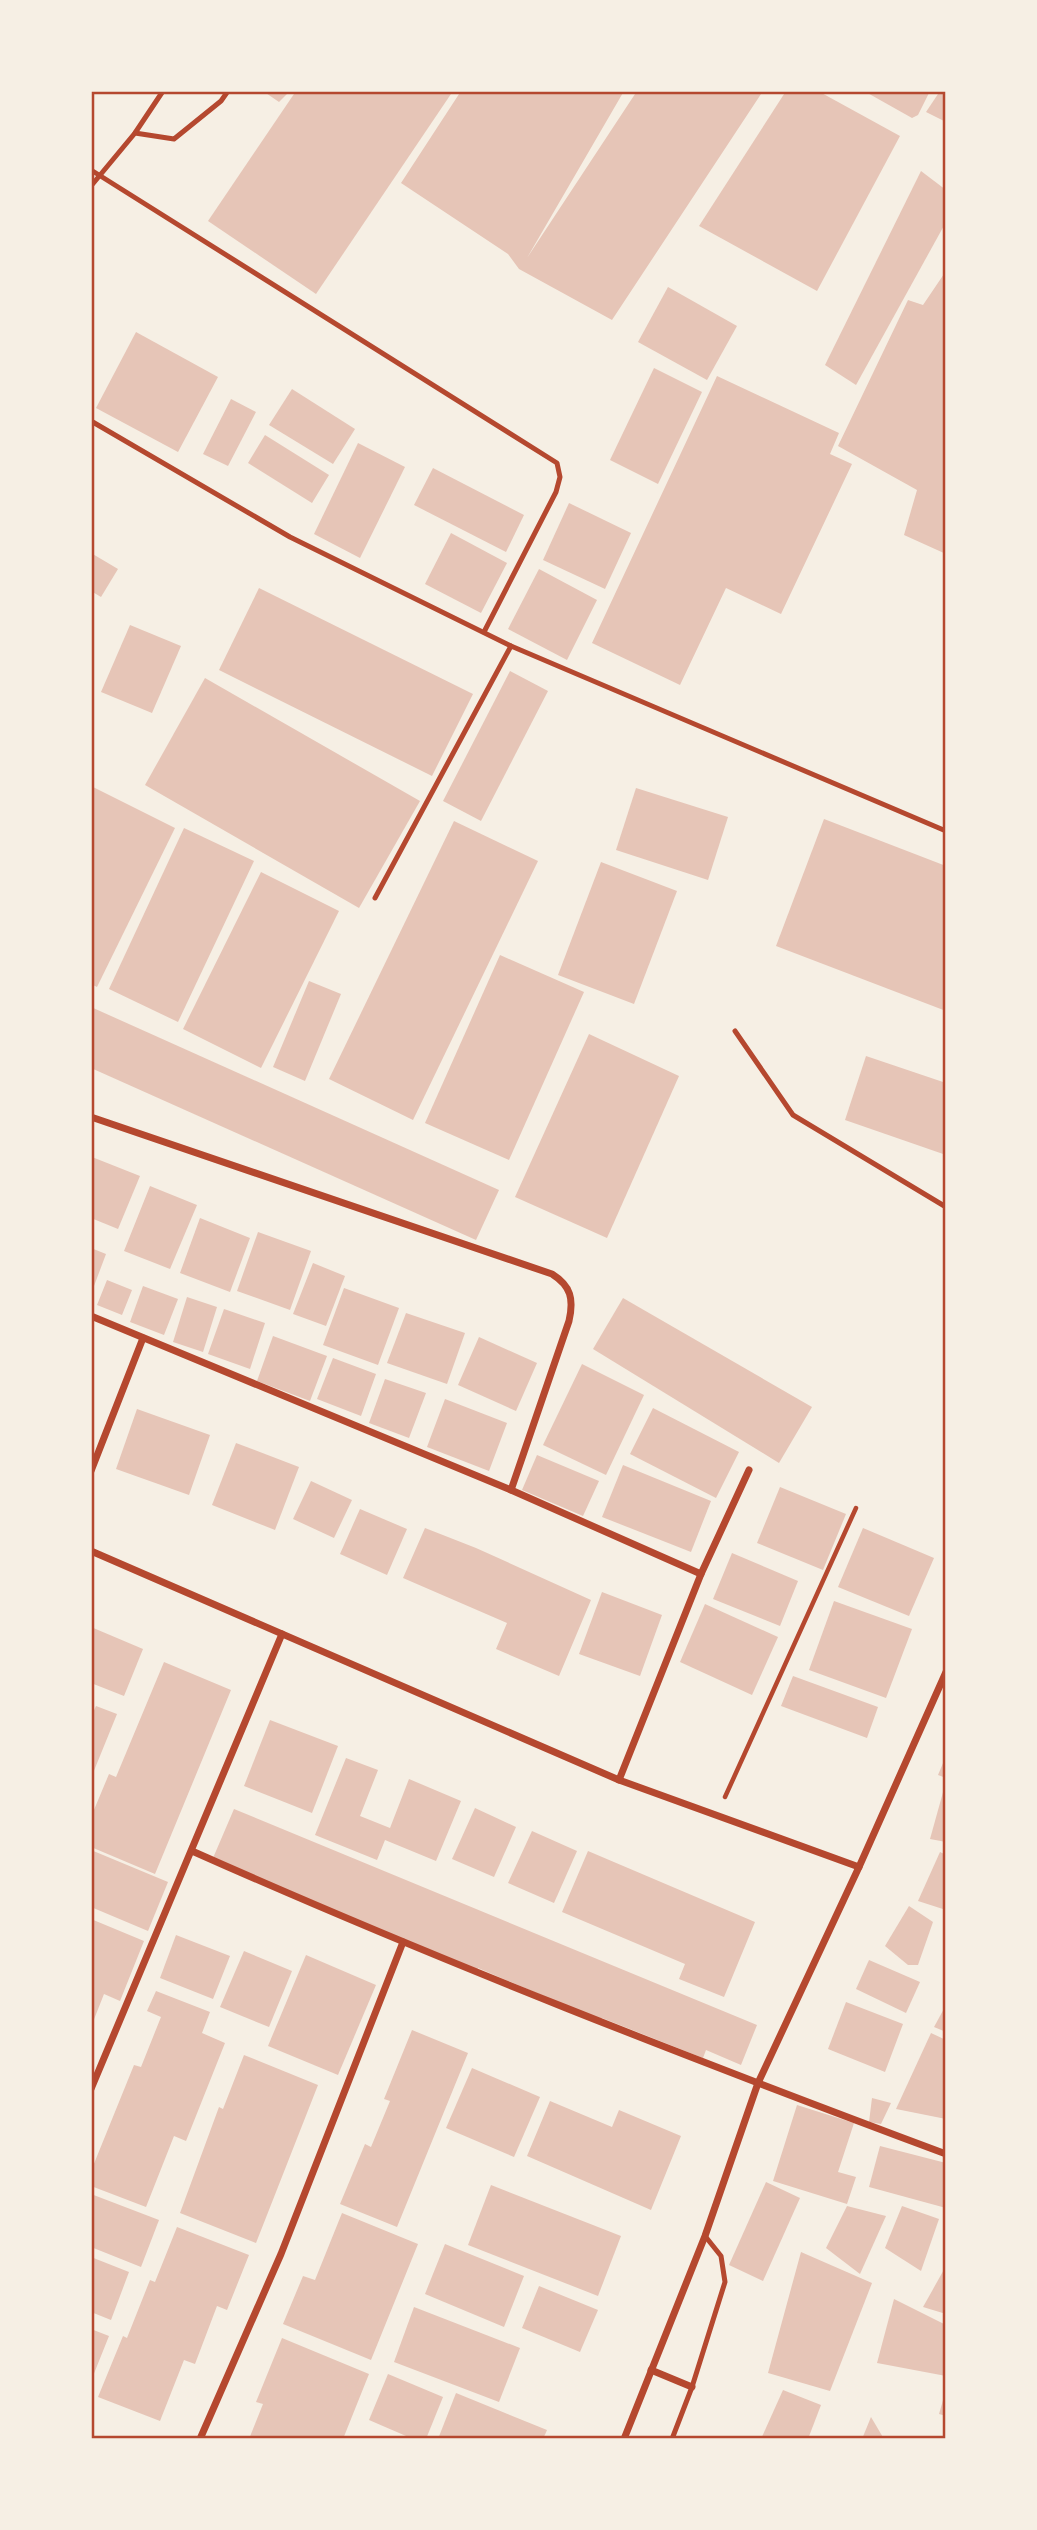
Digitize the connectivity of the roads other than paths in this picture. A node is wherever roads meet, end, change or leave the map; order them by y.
1 (163, 91) edge
2 (228, 91) edge
3 (135, 133) junction
4 (91, 170) edge
5 (100, 175) junction
6 (91, 186) edge
7 (91, 421) edge
8 (484, 632) junction
9 (512, 646) junction
10 (946, 831) edge
11 (375, 898) dead end
12 (735, 1031) dead end
13 (91, 1117) edge
14 (946, 1207) edge
15 (91, 1316) edge
16 (143, 1338) junction
17 (749, 1470) dead end
18 (91, 1471) edge
19 (512, 1490) junction
20 (91, 1551) edge
21 (701, 1574) junction
22 (282, 1634) junction
23 (945, 1676) edge
24 (619, 1780) junction
25 (192, 1851) junction
26 (859, 1867) junction
27 (402, 1942) junction
28 (758, 2082) junction
29 (91, 2088) edge
30 (946, 2154) edge
31 (705, 2236) junction
32 (651, 2370) junction
33 (692, 2387) junction
34 (200, 2439) edge
35 (624, 2439) edge
36 (673, 2439) edge

1 - 3 lane
2 - 3 lane
3 - 5 lane
4 - 5 lane
5 - 6 lane
5 - 8 lane
7 - 8 lane
8 - 9 lane
9 - 10 lane
9 - 11 lane
12 - 14 lane
13 - 19 street
15 - 16 street
16 - 18 street
16 - 19 street
17 - 21 street
19 - 21 street
20 - 22 street
21 - 24 street
22 - 24 street
22 - 25 street
23 - 26 street
24 - 26 street
25 - 27 street
25 - 29 street
26 - 28 street
27 - 28 street
27 - 34 street
28 - 30 street
28 - 31 street
31 - 32 street
31 - 33 lane
32 - 33 street
32 - 35 street
33 - 36 lane

